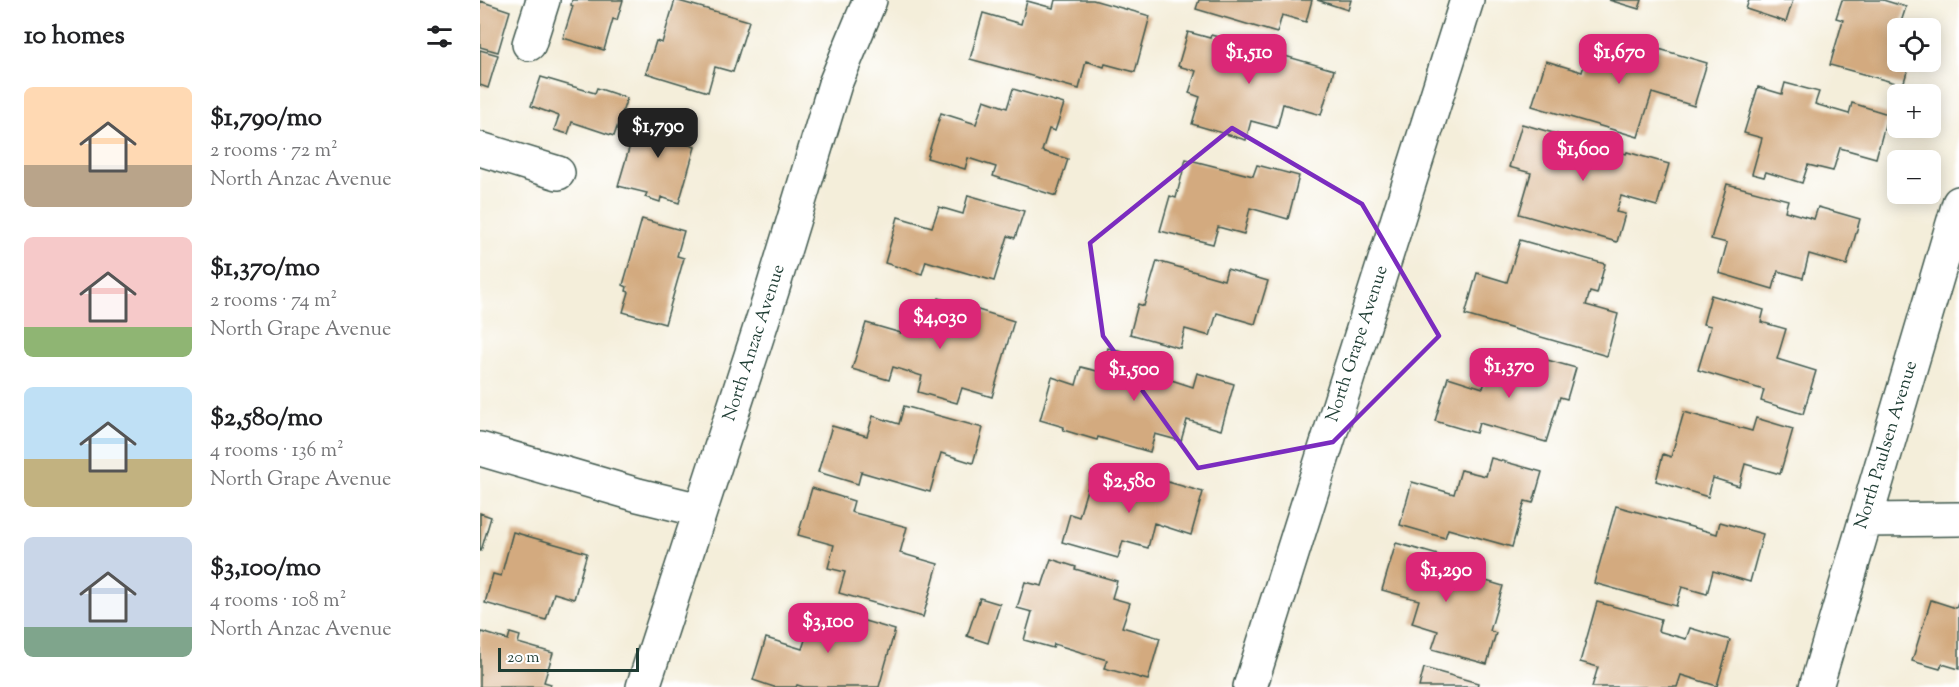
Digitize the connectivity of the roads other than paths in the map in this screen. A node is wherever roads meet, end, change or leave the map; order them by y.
1 (543, 0) edge
2 (870, 0) edge
3 (1467, 0) edge
4 (529, 44) dead end
5 (480, 148) edge
6 (558, 173) dead end
7 (1959, 204) edge
8 (480, 449) edge
9 (700, 510) junction
10 (1959, 519) edge
11 (1865, 520) junction
12 (643, 687) edge
13 (1250, 687) edge
14 (1816, 687) edge

1 - 4 street
2 - 9 street, North Anzac Avenue
3 - 13 street, North Grape Avenue
5 - 6 street
7 - 11 street, North Paulsen Avenue
8 - 9 street
9 - 12 street, North Anzac Avenue
10 - 11 street
11 - 14 street, North Paulsen Avenue

